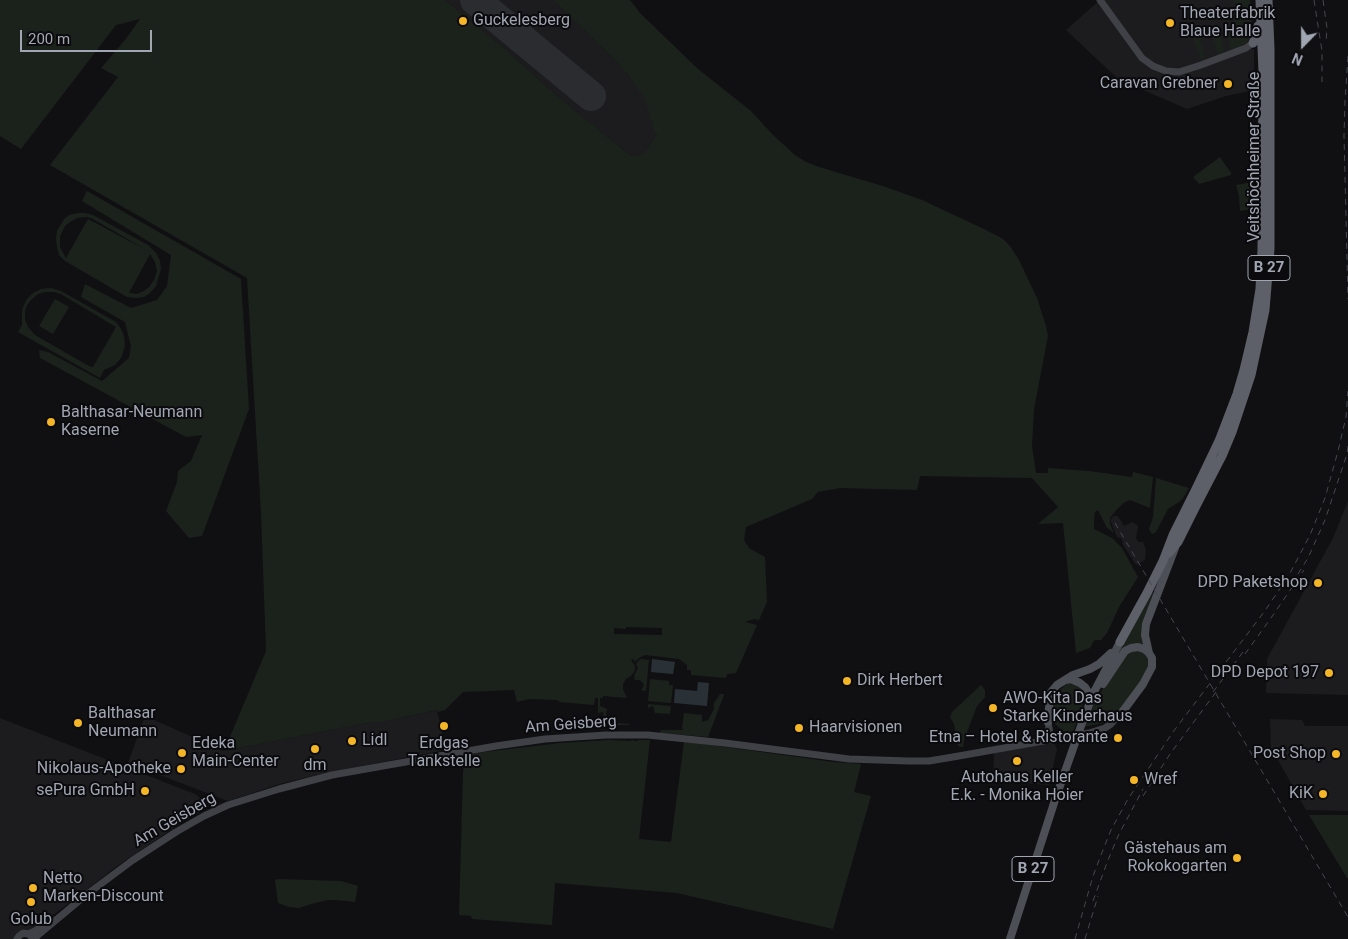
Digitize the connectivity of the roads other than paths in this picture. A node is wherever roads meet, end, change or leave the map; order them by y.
1 (1100, 0) edge
2 (1264, 3) edge
3 (1253, 43) joint
4 (1178, 542) junction
5 (1163, 561) junction
6 (1120, 642) junction
7 (1149, 654) junction
8 (1063, 681) junction
9 (1094, 692) junction
10 (1090, 701) junction
11 (1123, 711) joint
12 (1048, 722) joint
13 (1051, 740) junction
14 (32, 937) edge
15 (17, 939) edge
16 (1010, 939) edge

1 - 3 street
2 - 3 highway
2 - 4 highway, Veitshöchheimer Straße / B 27
2 - 5 highway, Veitshöchheimer Straße / B 27
4 - 5 highway, Veitshöchheimer Straße / B 27
4 - 7 main road
5 - 6 highway, Veitshöchheimer Straße / B 27
6 - 8 main road
6 - 9 main road, B 27
7 - 9 main road
7 - 11 main road
8 - 10 main road
8 - 12 main road
9 - 10 main road, B 27
10 - 16 main road, B 27
11 - 13 street, Am Geisberg
12 - 13 street
13 - 14 street, Am Geisberg
14 - 15 street, Am Geisberg

